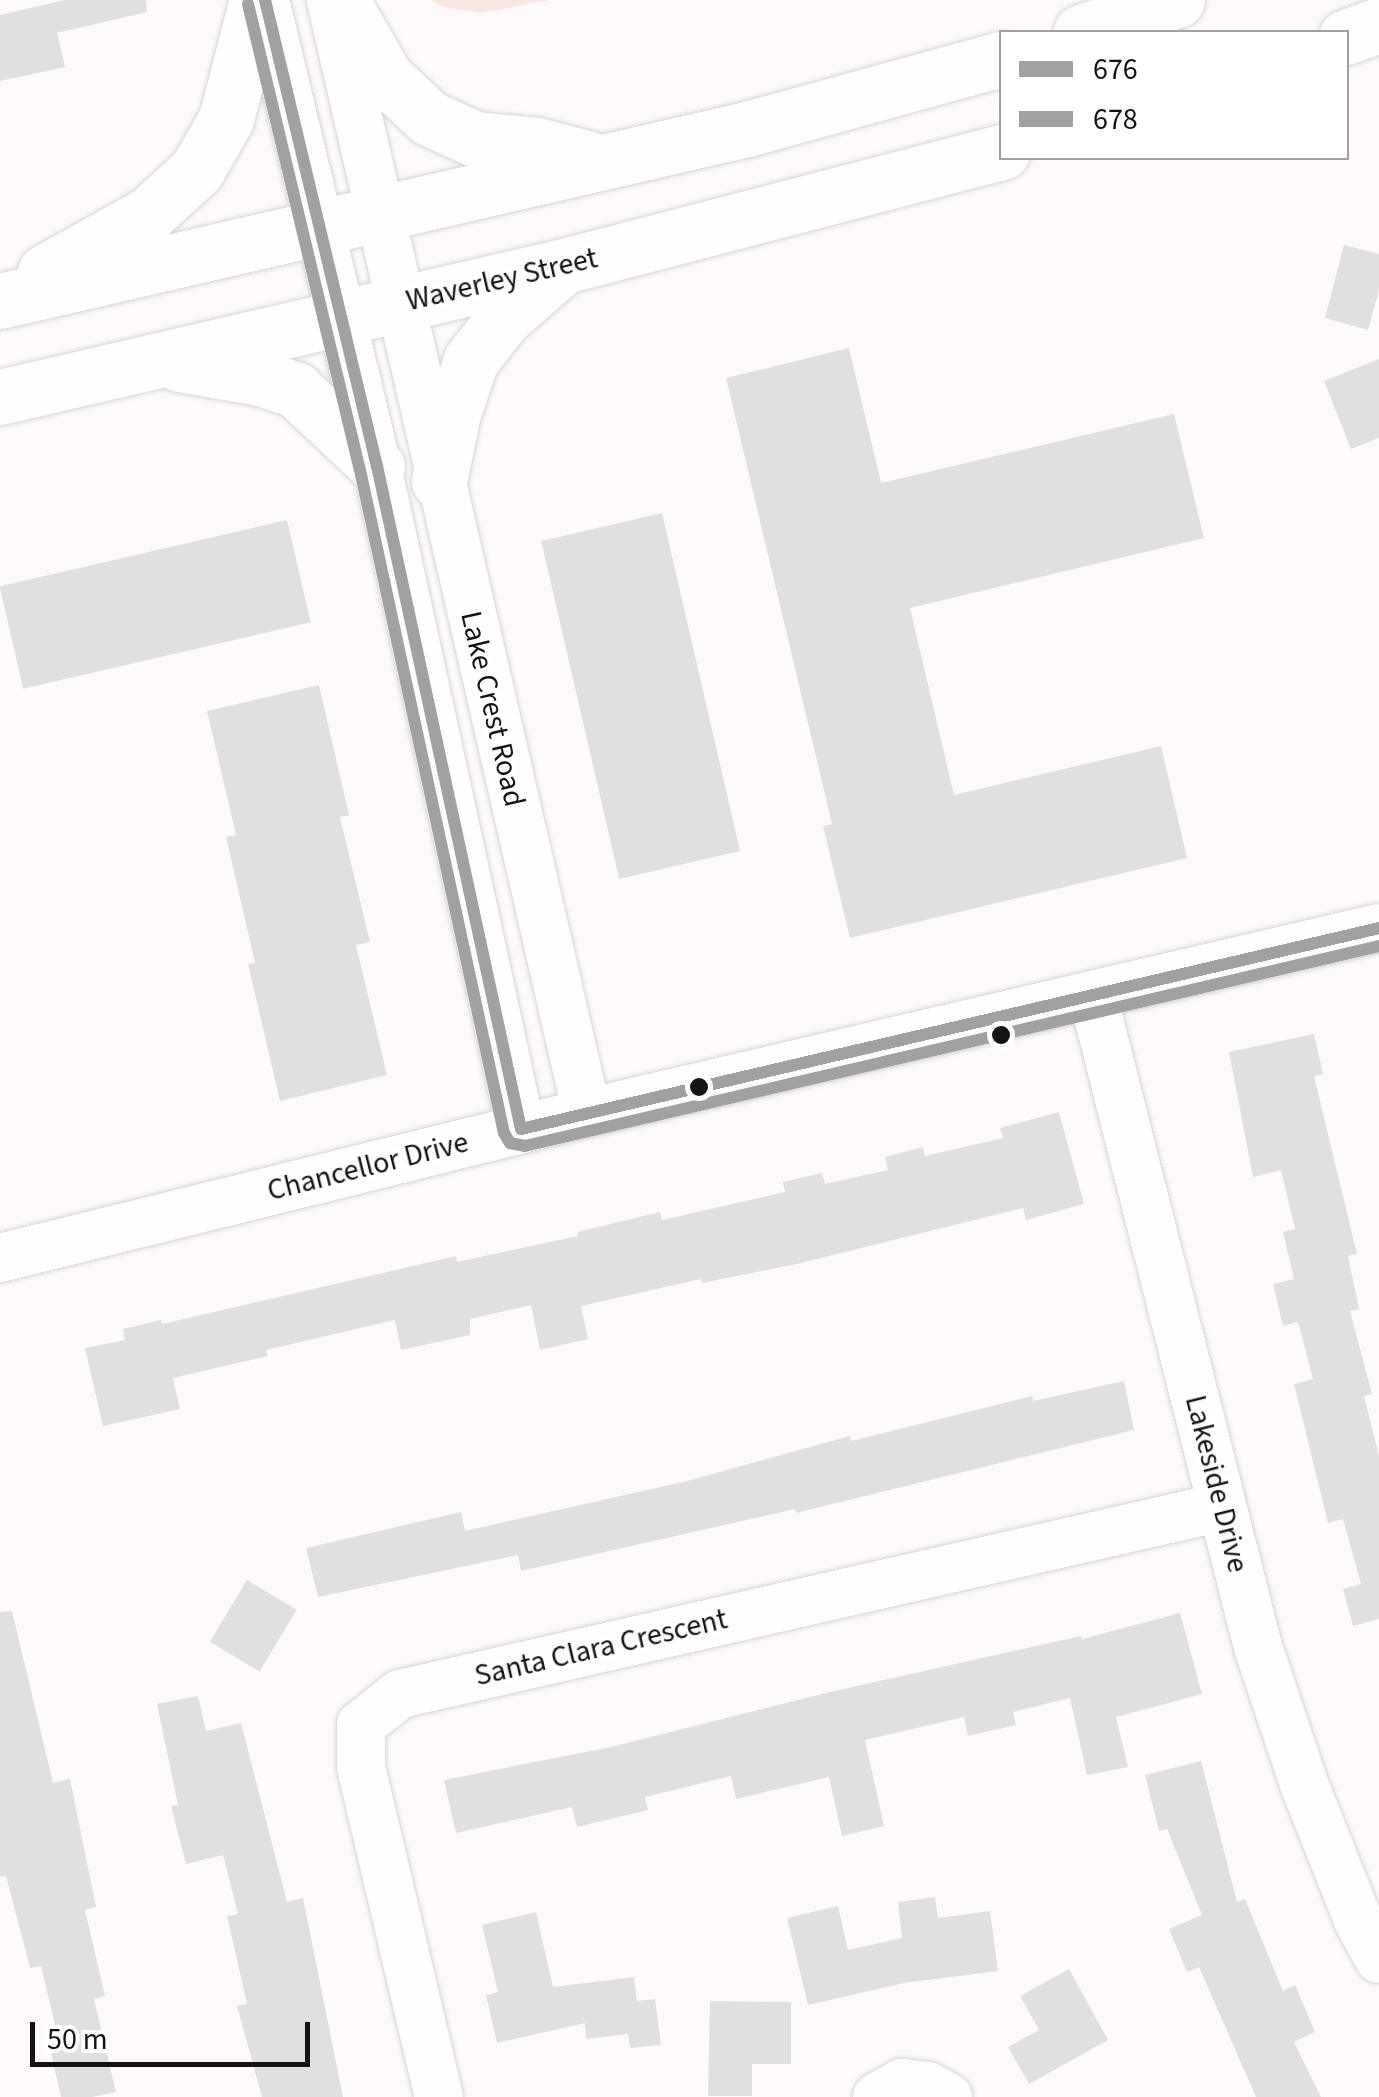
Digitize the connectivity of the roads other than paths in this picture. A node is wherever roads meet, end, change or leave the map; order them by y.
1 (257, 0) edge
2 (265, 0) edge
3 (331, 0) edge
4 (340, 0) edge
5 (1176, 0) edge
6 (1379, 25) edge
7 (1087, 30) edge
8 (1349, 36) edge
9 (999, 59) edge
10 (999, 153) edge
11 (603, 163) junction
12 (378, 215) junction
13 (320, 229) junction
14 (564, 266) junction
15 (0, 300) edge
16 (398, 304) junction
17 (341, 317) junction
18 (157, 360) junction
19 (0, 397) edge
20 (377, 466) junction
21 (439, 481) junction
22 (1379, 928) edge
23 (1093, 996) junction
24 (587, 1113) junction
25 (521, 1129) junction
26 (0, 1258) edge
27 (1222, 1507) junction
28 (1379, 1959) edge
29 (439, 2097) edge
30 (878, 2097) edge
31 (948, 2097) edge

1 - 15 main road
2 - 13 street, Lake Crest Road
3 - 12 street, Lake Crest Road
4 - 11 main road
5 - 7 main road
6 - 8 main road
9 - 11 main road
10 - 14 main road, Waverley Street
11 - 12 main road
12 - 13 main road
12 - 16 street, Lake Crest Road
13 - 15 main road
13 - 17 street, Lake Crest Road
14 - 16 main road, Waverley Street
14 - 21 main road
16 - 17 main road, Waverley Street
16 - 21 street, Lake Crest Road
17 - 18 main road, Waverley Street
17 - 20 street, Lake Crest Road
18 - 19 main road, Waverley Street
18 - 20 main road
20 - 25 street, Lake Crest Road
21 - 24 street, Lake Crest Road
22 - 23 street, Chancellor Drive
23 - 24 street, Chancellor Drive
23 - 27 street, Lakeside Drive
24 - 25 street, Chancellor Drive
25 - 26 street, Chancellor Drive
27 - 28 street, Lakeside Drive
27 - 29 street, Santa Clara Crescent
30 - 31 street

